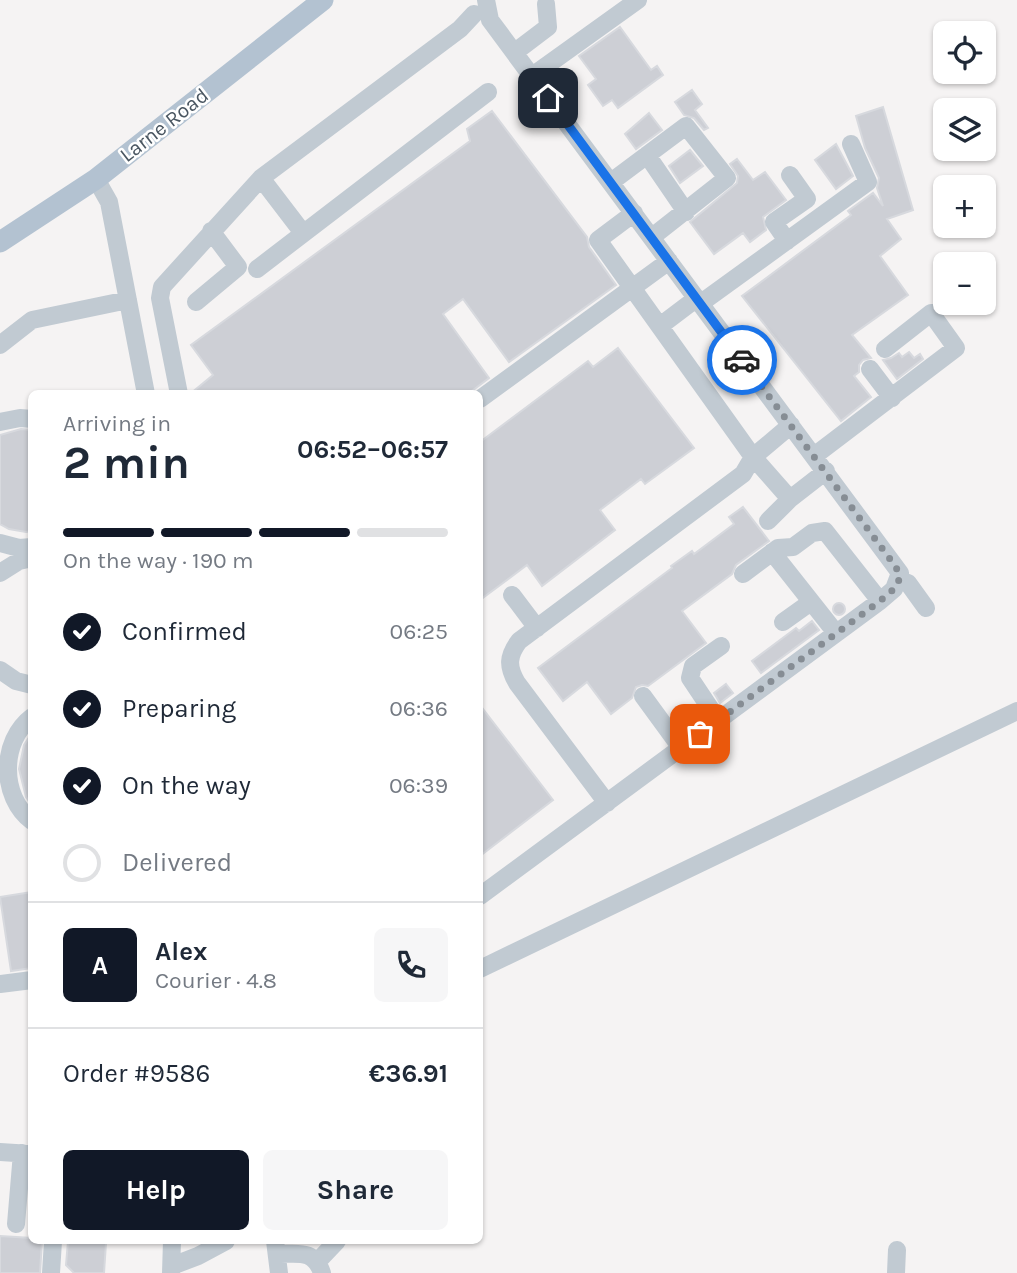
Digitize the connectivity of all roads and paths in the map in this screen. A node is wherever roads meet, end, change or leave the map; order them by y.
1 (323, 0) edge
2 (486, 0) edge
3 (638, 0) edge
4 (546, 4) dead end
5 (476, 11) edge
6 (515, 52) junction
7 (532, 76) junction
8 (488, 92) dead end
9 (851, 144) dead end
10 (647, 155) junction
11 (790, 175) dead end
12 (261, 178) junction
13 (96, 179) junction
14 (611, 182) junction
15 (686, 212) junction
16 (634, 213) junction
17 (211, 231) junction
18 (303, 233) junction
19 (652, 237) junction
20 (787, 241) junction
21 (0, 242) edge
22 (669, 261) junction
23 (257, 269) dead end
24 (632, 287) junction
25 (128, 300) junction
26 (699, 301) junction
27 (197, 302) dead end
28 (660, 326) junction
29 (0, 345) edge
30 (884, 349) dead end
31 (870, 369) dead end
32 (145, 390) edge
33 (177, 390) edge
34 (483, 397) edge
35 (892, 398) junction
36 (28, 419) edge
37 (0, 422) edge
38 (791, 425) junction
39 (814, 456) junction
40 (754, 457) junction
41 (825, 471) junction
42 (790, 499) junction
43 (768, 521) dead end
44 (0, 543) edge
45 (28, 547) edge
46 (772, 552) junction
47 (28, 559) edge
48 (0, 573) edge
49 (743, 574) dead end
50 (898, 580) junction
51 (512, 595) dead end
52 (880, 601) junction
53 (811, 602) junction
54 (926, 608) dead end
55 (783, 622) dead end
56 (537, 628) junction
57 (836, 634) junction
58 (721, 646) dead end
59 (0, 670) edge
60 (28, 684) edge
61 (643, 696) dead end
62 (1017, 711) edge
63 (718, 720) junction
64 (28, 721) edge
65 (681, 748) junction
66 (607, 803) junction
67 (28, 818) edge
68 (483, 894) edge
69 (483, 968) edge
70 (28, 980) edge
71 (0, 984) edge
72 (0, 1152) edge
73 (27, 1154) edge
74 (16, 1224) dead end
75 (53, 1244) edge
76 (172, 1244) edge
77 (220, 1244) edge
78 (335, 1244) edge
79 (276, 1247) edge
80 (897, 1250) dead end
81 (320, 1267) edge
82 (171, 1269) edge
83 (51, 1273) edge
84 (279, 1273) edge
85 (896, 1273) edge

1 - 13 main road, Larne Road
2 - 5 street
3 - 7 street
4 - 6 street
5 - 6 street
5 - 12 street
6 - 7 street
7 - 14 street
8 - 18 street
9 - 20 street
10 - 14 street
10 - 15 street
10 - 15 street
11 - 20 street
12 - 17 street
12 - 18 street
13 - 21 main road, Larne Road
13 - 25 street
14 - 16 street
15 - 19 street
16 - 19 street
16 - 24 street
17 - 27 street
17 - 33 street
18 - 23 street
19 - 22 street
20 - 26 street
22 - 24 street
22 - 26 street
24 - 28 street
24 - 34 street
25 - 29 street
25 - 32 street
26 - 28 street
26 - 38 street
28 - 40 street
30 - 35 street
31 - 35 street
35 - 39 street
36 - 37 street
38 - 39 street
38 - 40 street
39 - 41 street
40 - 42 street
40 - 56 street
41 - 42 street
41 - 50 street
42 - 43 street
44 - 45 street
46 - 49 street
46 - 52 street
46 - 53 street
47 - 48 street
50 - 52 street
50 - 54 street
51 - 56 street
52 - 57 street
53 - 55 street
53 - 57 street
56 - 66 street
57 - 63 street
58 - 63 street
59 - 60 street
61 - 65 street
62 - 69 street
63 - 65 street
64 - 67 street
65 - 66 street
66 - 68 street
70 - 71 street
72 - 73 street
73 - 74 street
75 - 83 street
76 - 82 street
77 - 82 street
78 - 81 street
79 - 81 street
79 - 84 street
80 - 85 street

